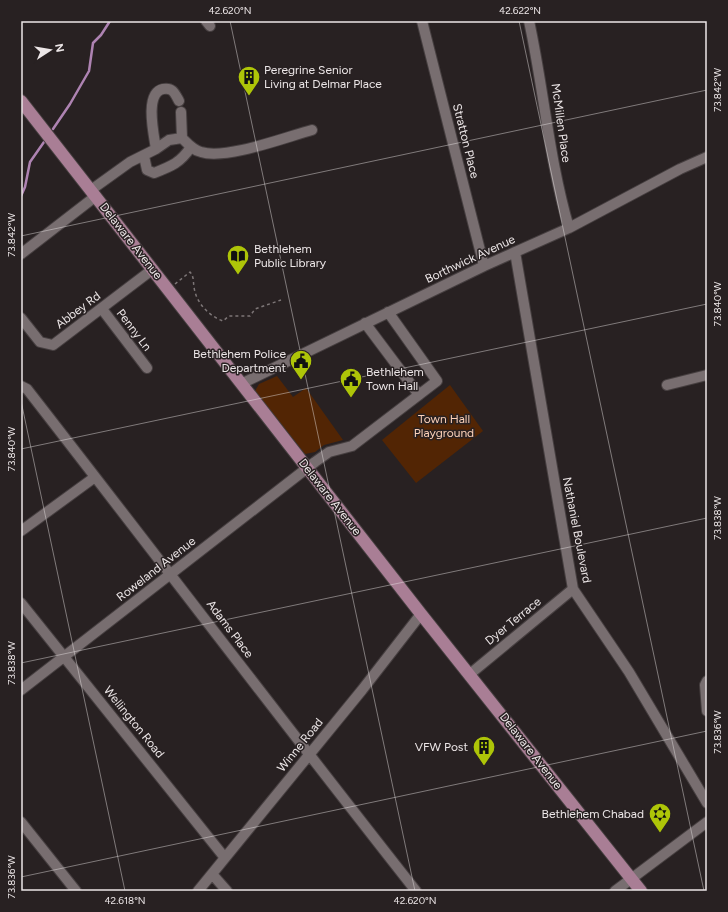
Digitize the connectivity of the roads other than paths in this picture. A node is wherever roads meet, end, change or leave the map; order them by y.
1 (422, 21) edge
2 (529, 21) edge
3 (21, 101) edge
4 (179, 101) dead end
5 (181, 112) dead end
6 (312, 130) dead end
7 (182, 138) junction
8 (191, 147) junction
9 (156, 149) junction
10 (144, 156) junction
11 (707, 157) edge
12 (93, 193) junction
13 (569, 228) junction
14 (515, 252) junction
15 (21, 254) edge
16 (484, 266) junction
17 (153, 269) junction
18 (102, 308) junction
19 (388, 312) junction
20 (21, 318) edge
21 (365, 324) junction
22 (147, 368) dead end
23 (707, 375) edge
24 (243, 383) junction
25 (667, 384) dead end
26 (21, 386) edge
27 (419, 395) junction
28 (307, 468) junction
29 (96, 477) junction
30 (21, 531) edge
31 (171, 574) junction
32 (574, 589) junction
33 (21, 603) edge
34 (421, 614) junction
35 (64, 656) junction
36 (470, 674) junction
37 (707, 681) edge
38 (21, 690) edge
39 (707, 711) edge
40 (309, 755) junction
41 (707, 803) edge
42 (21, 822) edge
43 (707, 822) edge
44 (225, 858) junction
45 (212, 874) junction
46 (632, 879) junction
47 (76, 891) edge
48 (198, 891) edge
49 (227, 891) edge
50 (416, 891) edge
51 (615, 891) edge
52 (641, 891) edge

1 - 16 street, Stratton Place
2 - 13 street, McMillen Place
3 - 12 main road, Delaware Avenue
4 - 9 street
5 - 7 street
6 - 8 street
7 - 8 street
7 - 9 street
8 - 10 street
9 - 10 street
10 - 12 street
11 - 13 street, Borthwick Avenue
12 - 15 street
12 - 17 main road, Delaware Avenue
13 - 14 street, Borthwick Avenue
14 - 16 street, Borthwick Avenue
14 - 32 street, Nathaniel Boulevard
16 - 19 street, Borthwick Avenue
17 - 18 street, Abbey Rd
17 - 24 main road, Delaware Avenue
18 - 20 street, Abbey Rd
18 - 22 street, Penny Ln
19 - 21 street, Borthwick Avenue
19 - 27 street, Roweland Avenue
21 - 24 street, Borthwick Avenue
21 - 27 street
23 - 25 street
24 - 28 main road, Delaware Avenue
26 - 29 street, Adams Place
27 - 28 street, Roweland Avenue
28 - 31 street, Roweland Avenue
28 - 34 main road, Delaware Avenue
29 - 30 street
29 - 31 street, Adams Place
31 - 35 street, Roweland Avenue
31 - 40 street, Adams Place
32 - 36 street, Dyer Terrace
32 - 41 street, Nathaniel Boulevard
33 - 35 street, Wellington Road
34 - 36 main road, Delaware Avenue
34 - 40 street, Winne Road
35 - 38 street, Roweland Avenue
35 - 44 street, Wellington Road
36 - 46 main road, Delaware Avenue
37 - 39 street
40 - 44 street, Winne Road
40 - 50 street, Adams Place
42 - 47 street
43 - 46 street
44 - 45 street, Winne Road
45 - 48 street, Winne Road
45 - 49 street
46 - 51 street
46 - 52 main road, Delaware Avenue

